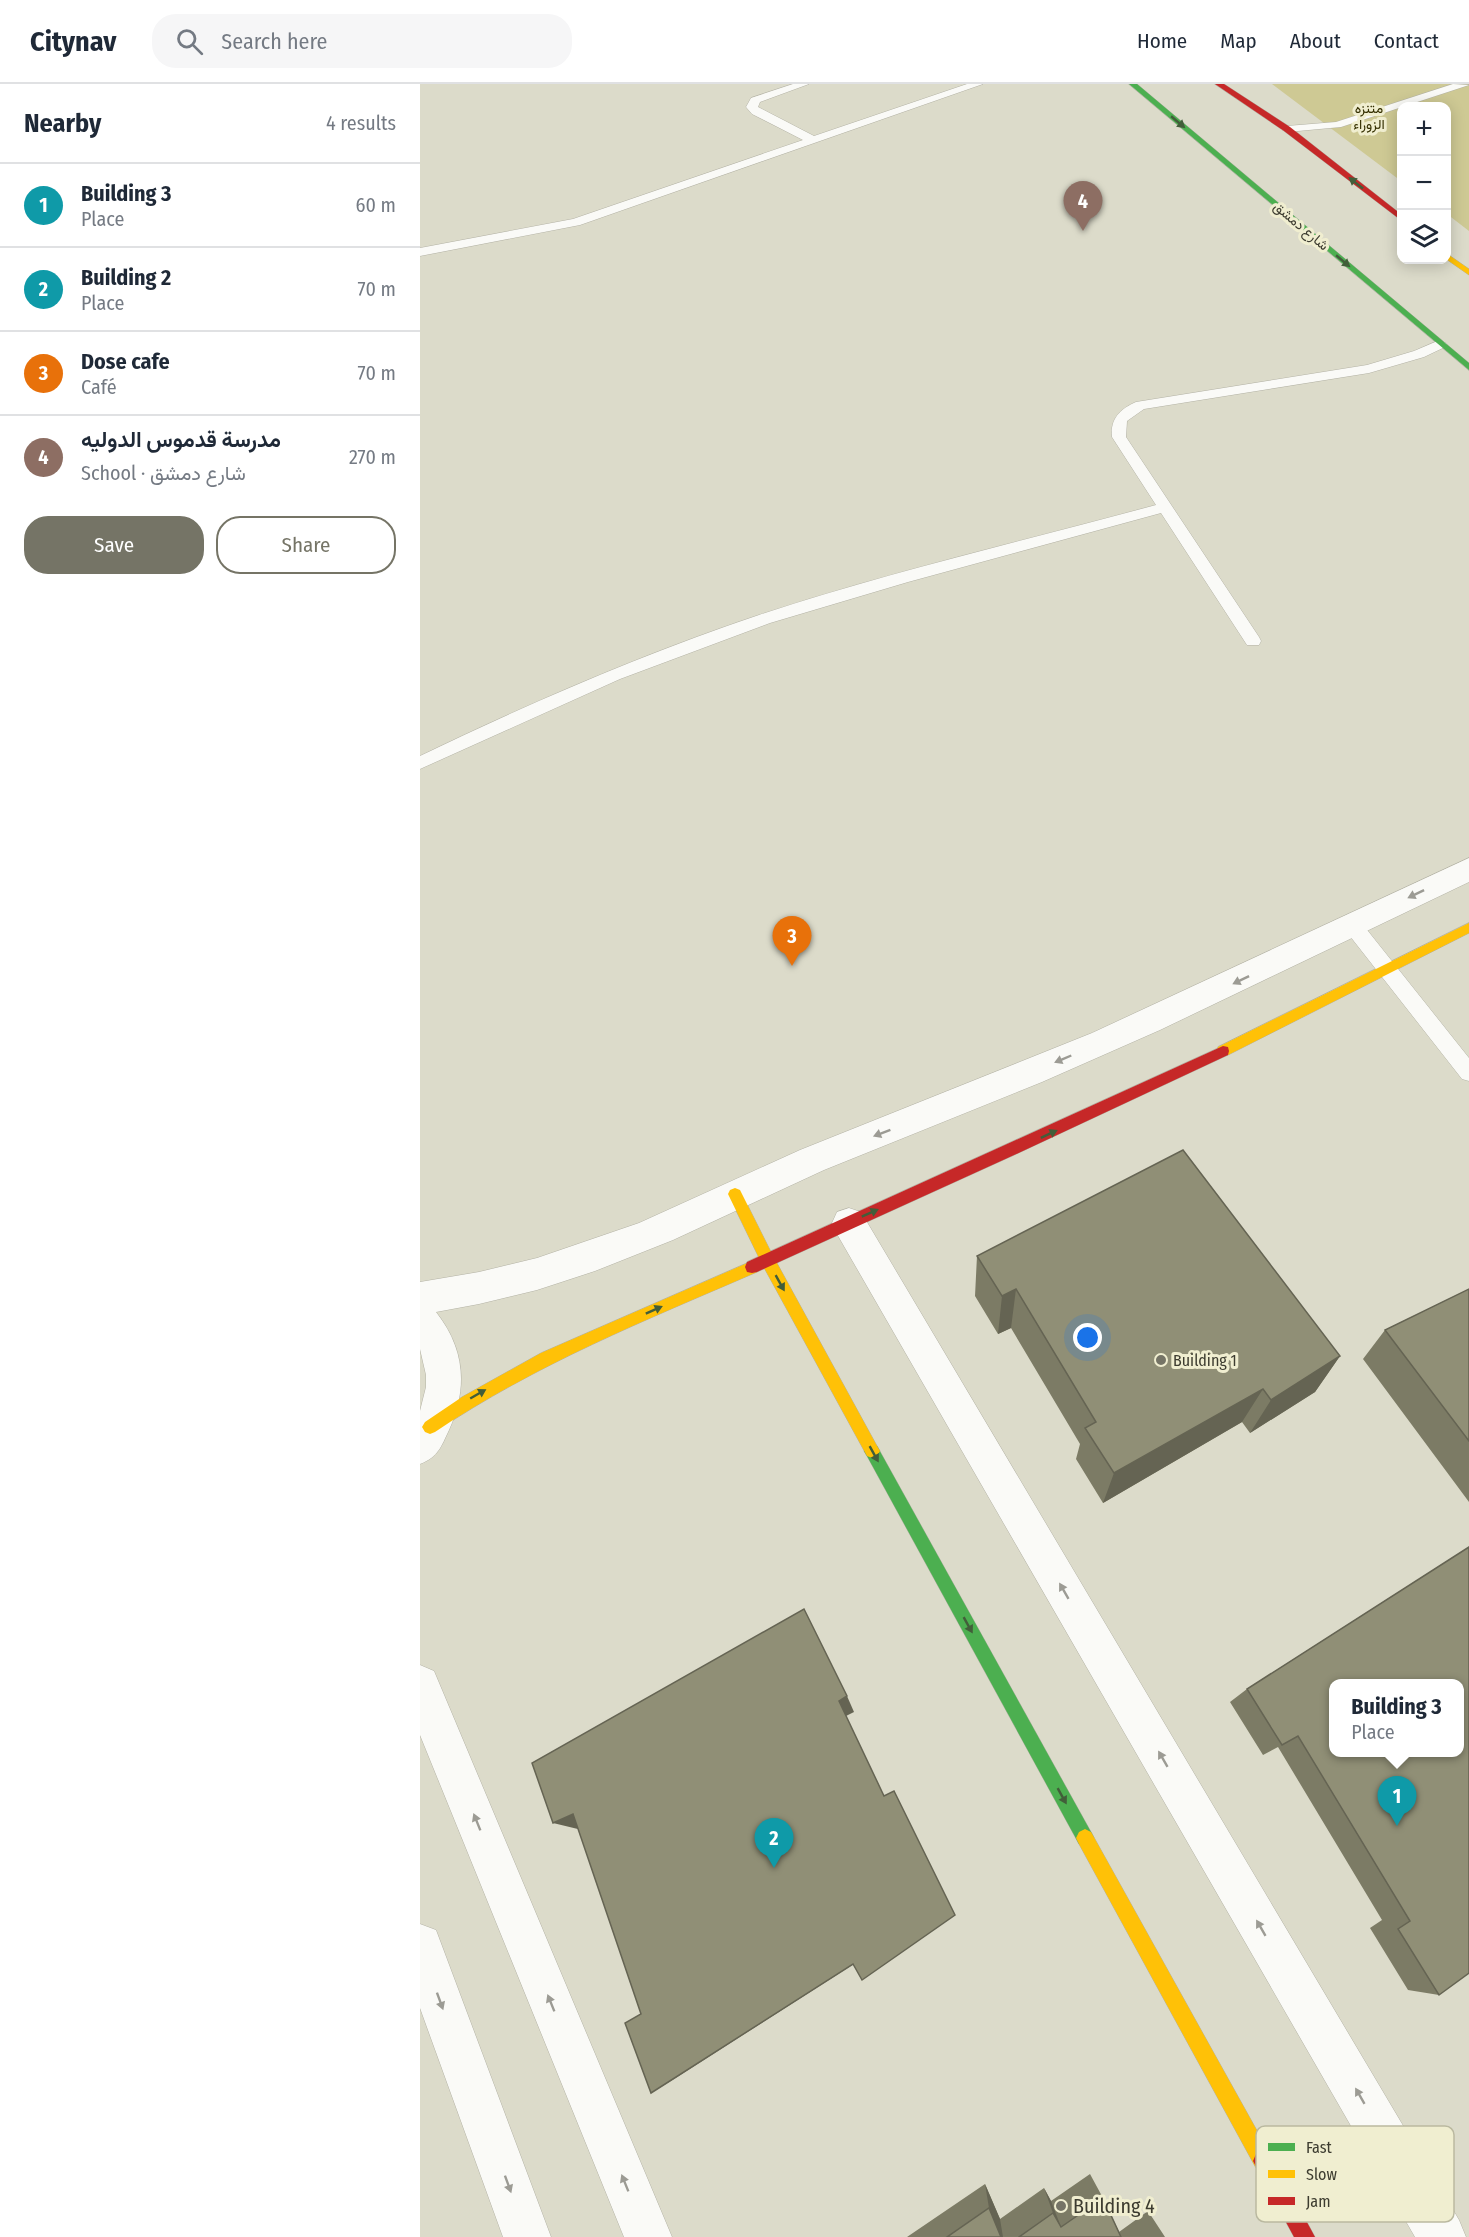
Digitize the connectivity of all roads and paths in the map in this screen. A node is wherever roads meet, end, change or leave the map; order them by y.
1 (804, 84) edge
2 (978, 84) edge
3 (1133, 84) edge
4 (1220, 84) edge
5 (1464, 84) edge
6 (1287, 129) junction
7 (814, 141) junction
8 (1397, 216) edge
9 (420, 252) edge
10 (1451, 259) edge
11 (1469, 273) edge
12 (1440, 344) junction
13 (1469, 367) edge
14 (1165, 507) junction
15 (1253, 641) dead end
16 (420, 763) edge
17 (1469, 869) edge
18 (1353, 926) junction
19 (1469, 928) edge
20 (1388, 971) junction
21 (1469, 1073) edge
22 (735, 1194) junction
23 (849, 1222) junction
24 (767, 1259) junction
25 (420, 1298) edge
26 (420, 1319) edge
27 (425, 1436) edge
28 (420, 1685) edge
29 (420, 1946) edge
30 (1377, 2126) edge
31 (1256, 2148) edge
32 (1297, 2222) edge
33 (1433, 2222) edge
34 (527, 2237) edge
35 (648, 2237) edge
36 (1305, 2237) edge
37 (1442, 2237) edge

1 - 7 lane
2 - 7 lane
3 -> 12 street, شارع دمشق
4 - 6 street
5 - 6 lane
8 -> 6 street
7 - 9 lane
10 - 11 street
12 - 13 street, شارع دمشق
12 - 14 lane
14 - 15 lane
14 - 16 lane
17 -> 18 street
18 - 20 lane
18 -> 22 street
19 - 20 street
20 - 21 lane
23 -> 20 street
22 - 24 street
22 - 25 street
23 - 24 street
30 -> 23 street
27 -> 24 street
24 -> 31 street
26 - 27 street
35 -> 28 street
29 -> 34 street
32 -> 36 street
37 -> 33 street

